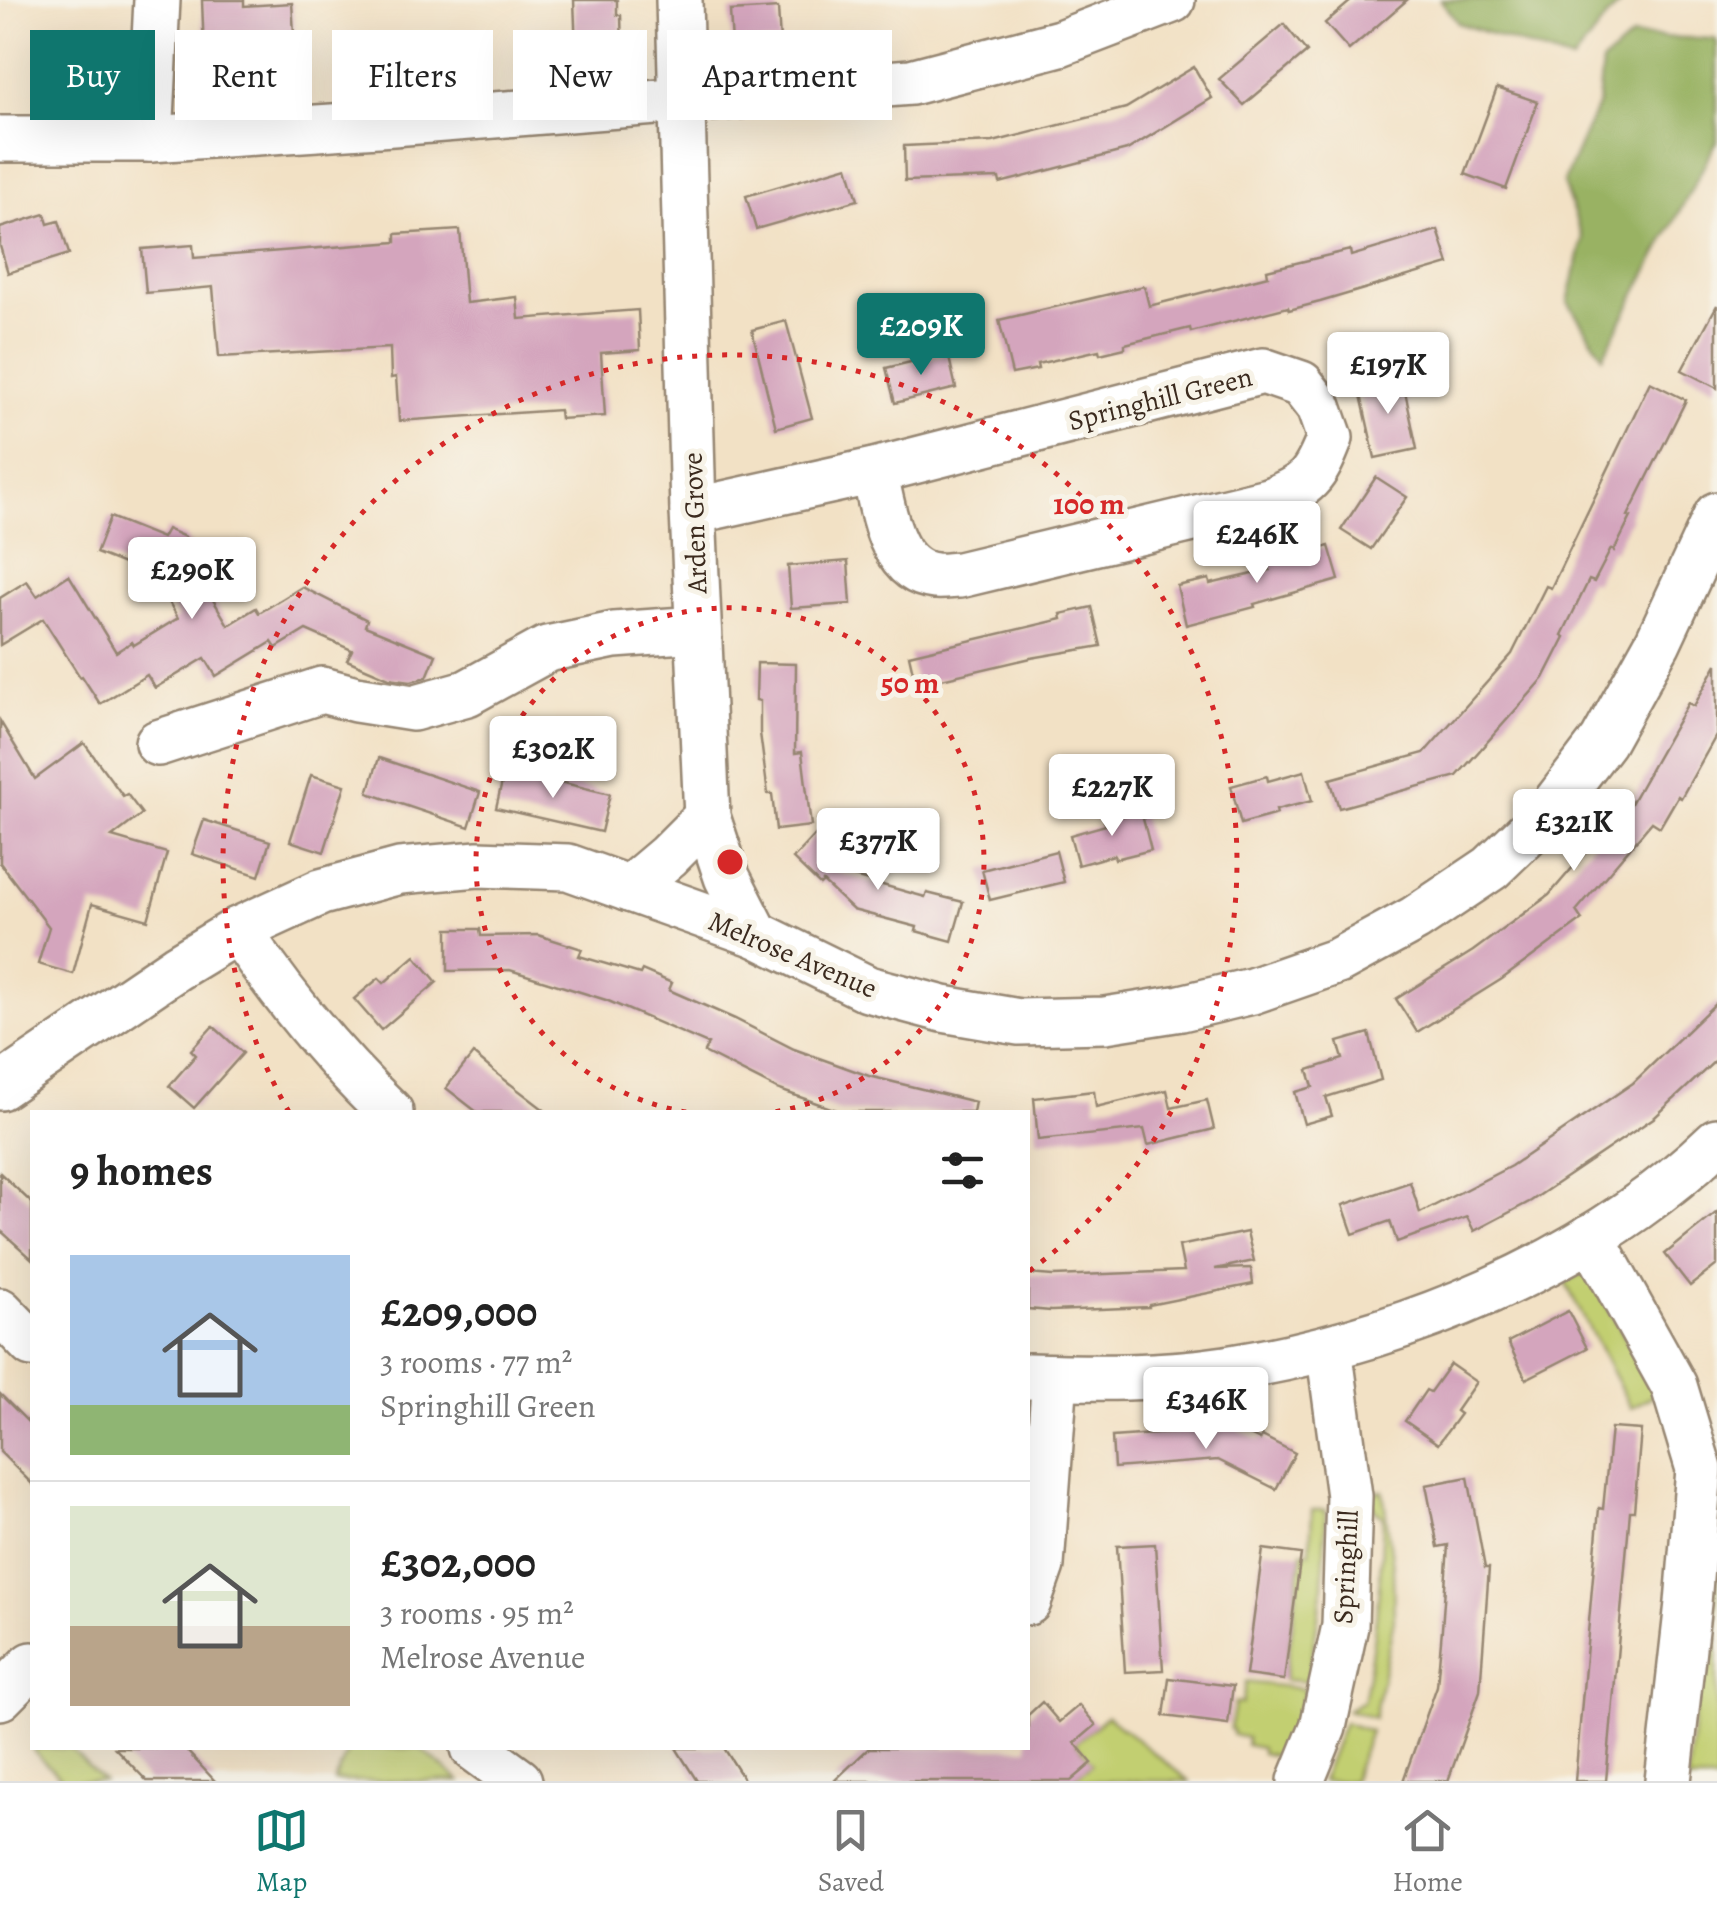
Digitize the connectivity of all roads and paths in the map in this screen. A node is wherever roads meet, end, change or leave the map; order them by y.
1 (158, 0) edge
2 (679, 0) edge
3 (1172, 0) edge
4 (680, 30) edge
5 (892, 84) edge
6 (667, 102) edge
7 (682, 120) edge
8 (0, 139) edge
9 (150, 139) junction
10 (874, 472) junction
11 (693, 512) junction
12 (1717, 514) edge
13 (698, 629) junction
14 (158, 743) dead end
15 (707, 818) junction
16 (629, 889) junction
17 (238, 930) junction
18 (756, 934) junction
19 (0, 1087) edge
20 (388, 1110) edge
21 (1717, 1141) edge
22 (1591, 1236) junction
23 (0, 1311) edge
24 (30, 1342) edge
25 (1329, 1348) junction
26 (1041, 1377) edge
27 (1030, 1596) edge
28 (30, 1667) edge
29 (0, 1696) edge
30 (477, 1750) edge
31 (519, 1781) edge
32 (1301, 1781) edge
33 (1668, 1781) edge

1 - 9 street
2 - 4 street, Arden Grove
3 - 5 street
6 - 9 street
7 - 11 street, Arden Grove
8 - 9 street
10 - 10 street, Springhill Green
10 - 11 street, Springhill Green
11 - 13 street, Arden Grove
12 - 18 street, Melrose Avenue
13 - 14 street
13 - 15 street, Arden Grove
15 - 16 street
15 - 18 street, Arden Grove
16 - 17 street, Melrose Avenue
16 - 18 street, Melrose Avenue
17 - 19 street, Melrose Avenue
17 - 20 street
21 - 22 street
22 - 25 street
22 - 33 street
23 - 24 street
25 - 26 street
25 - 32 street, Springhill
26 - 27 street
28 - 29 street
30 - 31 street

